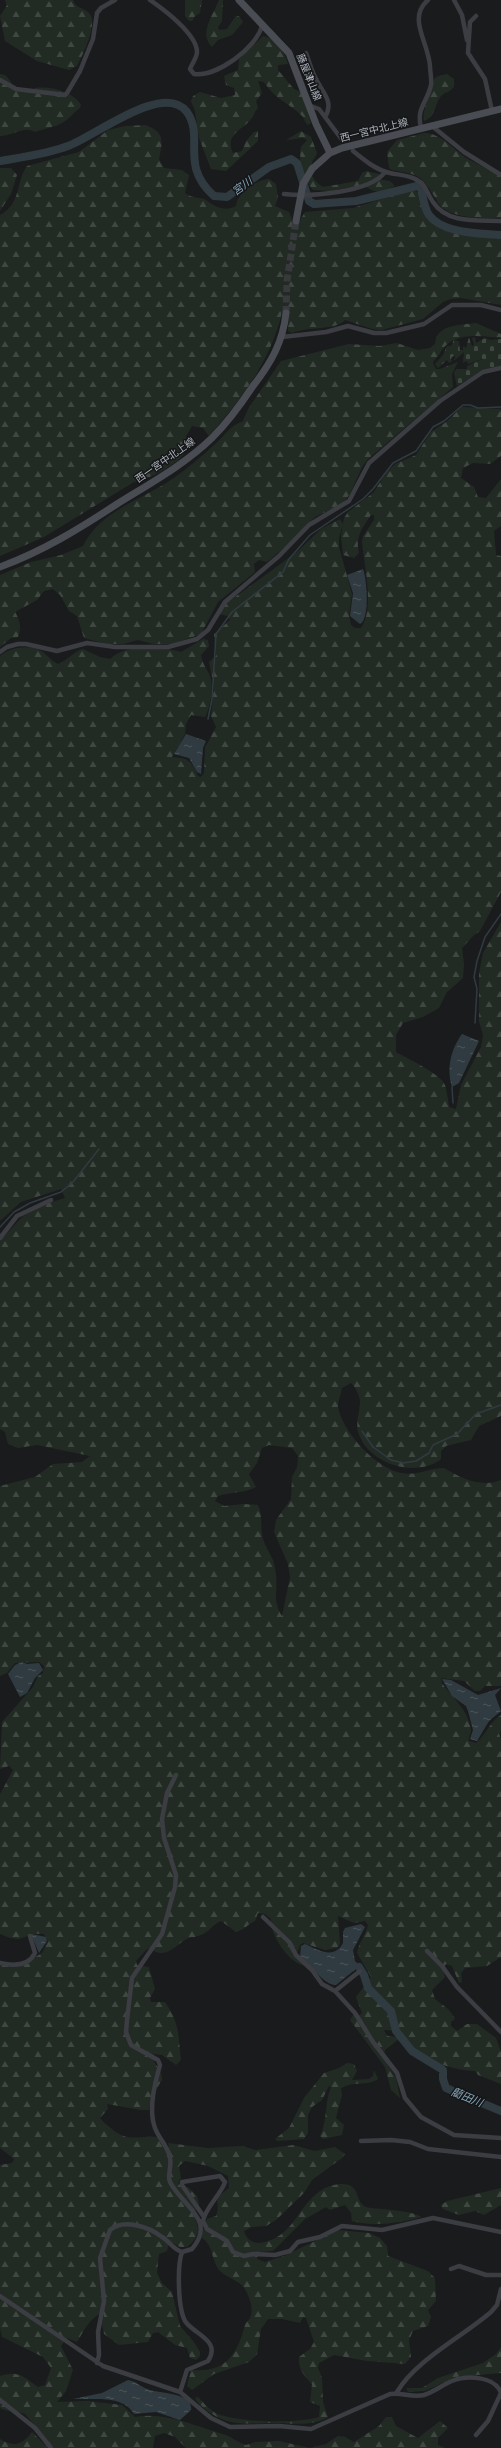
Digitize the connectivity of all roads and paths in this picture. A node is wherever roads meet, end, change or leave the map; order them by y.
1 (115, 0) edge
2 (150, 0) edge
3 (239, 0) edge
4 (428, 0) edge
5 (454, 0) edge
6 (476, 16) dead end
7 (262, 26) junction
8 (468, 46) junction
9 (306, 53) dead end
10 (0, 80) edge
11 (310, 106) junction
12 (501, 109) edge
13 (492, 111) junction
14 (325, 117) junction
15 (432, 126) junction
16 (421, 128) junction
17 (343, 141) dead end
18 (353, 151) dead end
19 (330, 153) junction
20 (385, 172) junction
21 (501, 175) edge
22 (284, 194) dead end
23 (296, 221) tunnel mouth
24 (501, 221) edge
25 (501, 310) edge
26 (286, 313) tunnel mouth
27 (282, 337) junction
28 (501, 368) edge
29 (0, 567) edge
30 (0, 652) edge
31 (50, 1200) dead end
32 (0, 1238) edge
33 (176, 1775) dead end
34 (264, 1917) dead end
35 (30, 1936) dead end
36 (427, 1951) dead end
37 (0, 1963) edge
38 (360, 1971) dead end
39 (335, 1991) junction
40 (501, 2032) edge
41 (501, 2138) edge
42 (361, 2141) dead end
43 (501, 2157) edge
44 (202, 2220) junction
45 (501, 2232) edge
46 (182, 2252) junction
47 (452, 2269) dead end
48 (501, 2275) edge
49 (501, 2289) edge
50 (0, 2296) edge
51 (97, 2362) junction
52 (180, 2392) junction
53 (397, 2392) junction
54 (0, 2400) edge
55 (476, 2435) dead end
56 (51, 2448) edge

1 - 10 street
2 - 7 street
3 - 7 main road, 藤屋津山線
4 - 16 street
5 - 8 street
6 - 8 street
7 - 11 main road, 藤屋津山線
8 - 13 street
9 - 14 street
11 - 14 street
11 - 19 main road, 藤屋津山線
12 - 13 main road, 西一宮中北上線
13 - 15 main road, 西一宮中北上線
14 - 17 street
15 - 16 main road, 西一宮中北上線
15 - 21 street
16 - 19 main road, 西一宮中北上線
18 - 20 street
19 - 23 main road, 西一宮中北上線, bridge
20 - 22 street
20 - 24 street
25 - 27 street
26 - 27 main road, 西一宮中北上線
27 - 29 main road, 西一宮中北上線
28 - 30 street
31 - 32 street
33 - 44 street
34 - 39 street
35 - 37 street
36 - 40 street
38 - 39 street
39 - 41 street
42 - 43 street
44 - 44 street
44 - 45 street
44 - 46 street
46 - 51 street
46 - 52 street
47 - 48 street
49 - 53 street
50 - 51 street
51 - 52 street
52 - 53 street
53 - 55 street
54 - 56 street

